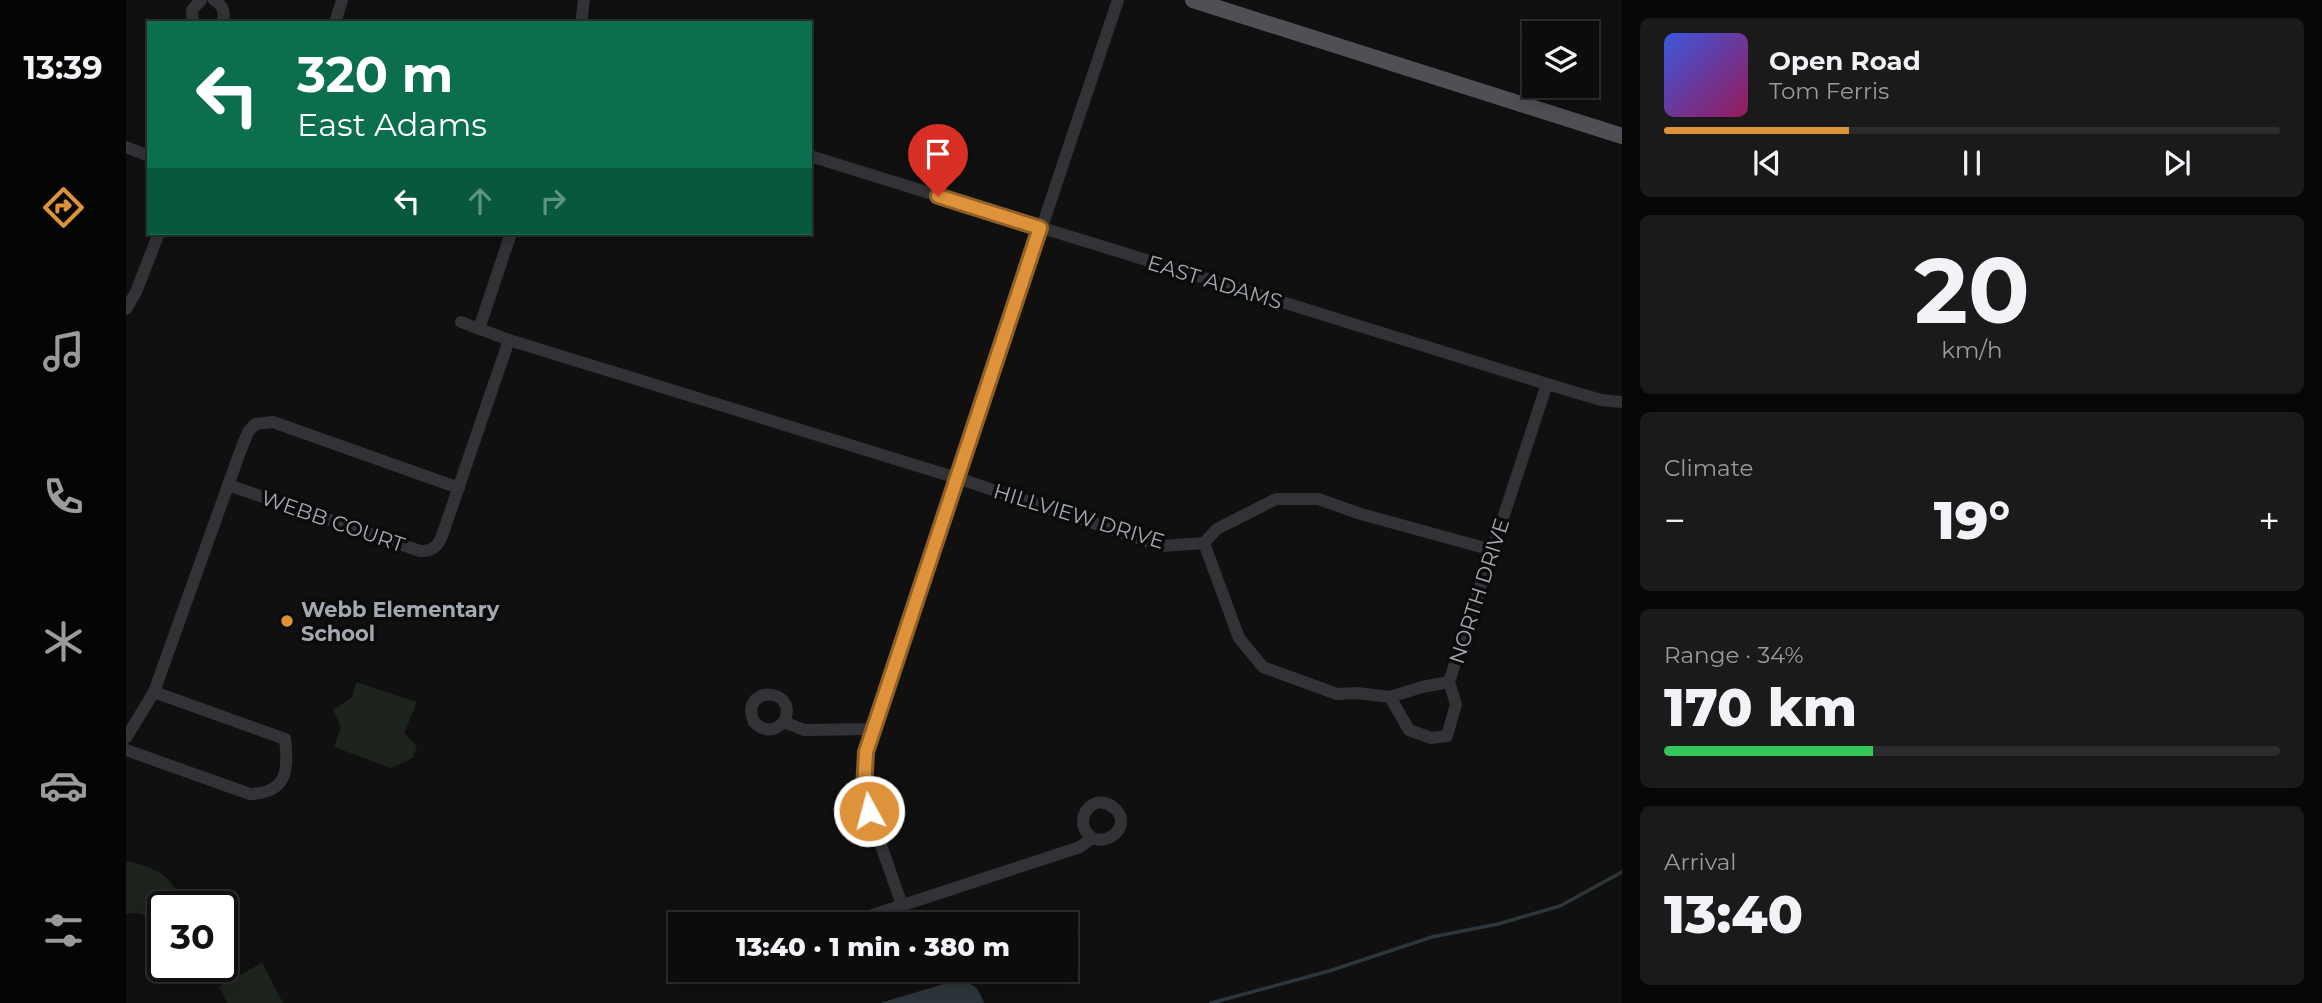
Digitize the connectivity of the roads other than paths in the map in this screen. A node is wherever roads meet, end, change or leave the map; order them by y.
1 (201, 0) edge
2 (214, 0) edge
3 (342, 0) edge
4 (584, 0) edge
5 (1118, 0) edge
6 (1193, 0) edge
7 (193, 21) edge
8 (222, 21) edge
9 (335, 21) edge
10 (581, 21) edge
11 (1622, 136) edge
12 (126, 147) edge
13 (147, 155) edge
14 (812, 157) edge
15 (1040, 228) junction
16 (158, 235) edge
17 (507, 235) edge
18 (126, 309) edge
19 (461, 322) dead end
20 (479, 329) junction
21 (509, 340) junction
22 (1547, 384) junction
23 (1622, 401) edge
24 (957, 478) junction
25 (228, 485) junction
26 (459, 488) junction
27 (1204, 543) junction
28 (1492, 550) junction
29 (1449, 682) junction
30 (154, 692) junction
31 (1390, 697) junction
32 (784, 722) dead end
33 (873, 729) junction
34 (126, 738) edge
35 (126, 750) edge
36 (1092, 838) dead end
37 (902, 905) junction
38 (881, 912) edge

1 - 7 street
2 - 8 street
3 - 9 street
4 - 10 street
5 - 15 street
6 - 11 main road
12 - 13 street
14 - 15 street, EAST ADAMS
15 - 22 street, EAST ADAMS
15 - 24 street
16 - 18 street
17 - 20 street
19 - 20 street, HILLVIEW DRIVE
20 - 21 street, HILLVIEW DRIVE
21 - 24 street, HILLVIEW DRIVE
21 - 26 street, WEBB COURT
22 - 23 street, EAST ADAMS
22 - 28 street, NORTH DRIVE
24 - 27 street, HILLVIEW DRIVE
24 - 33 street
25 - 26 street
25 - 26 street, WEBB COURT
25 - 30 street
27 - 28 street
27 - 31 street, NORTH DRIVE
28 - 29 street, NORTH DRIVE
29 - 31 street, NORTH DRIVE
29 - 31 street
30 - 34 street
30 - 35 street
32 - 33 street
33 - 37 street
36 - 37 street
37 - 38 street

